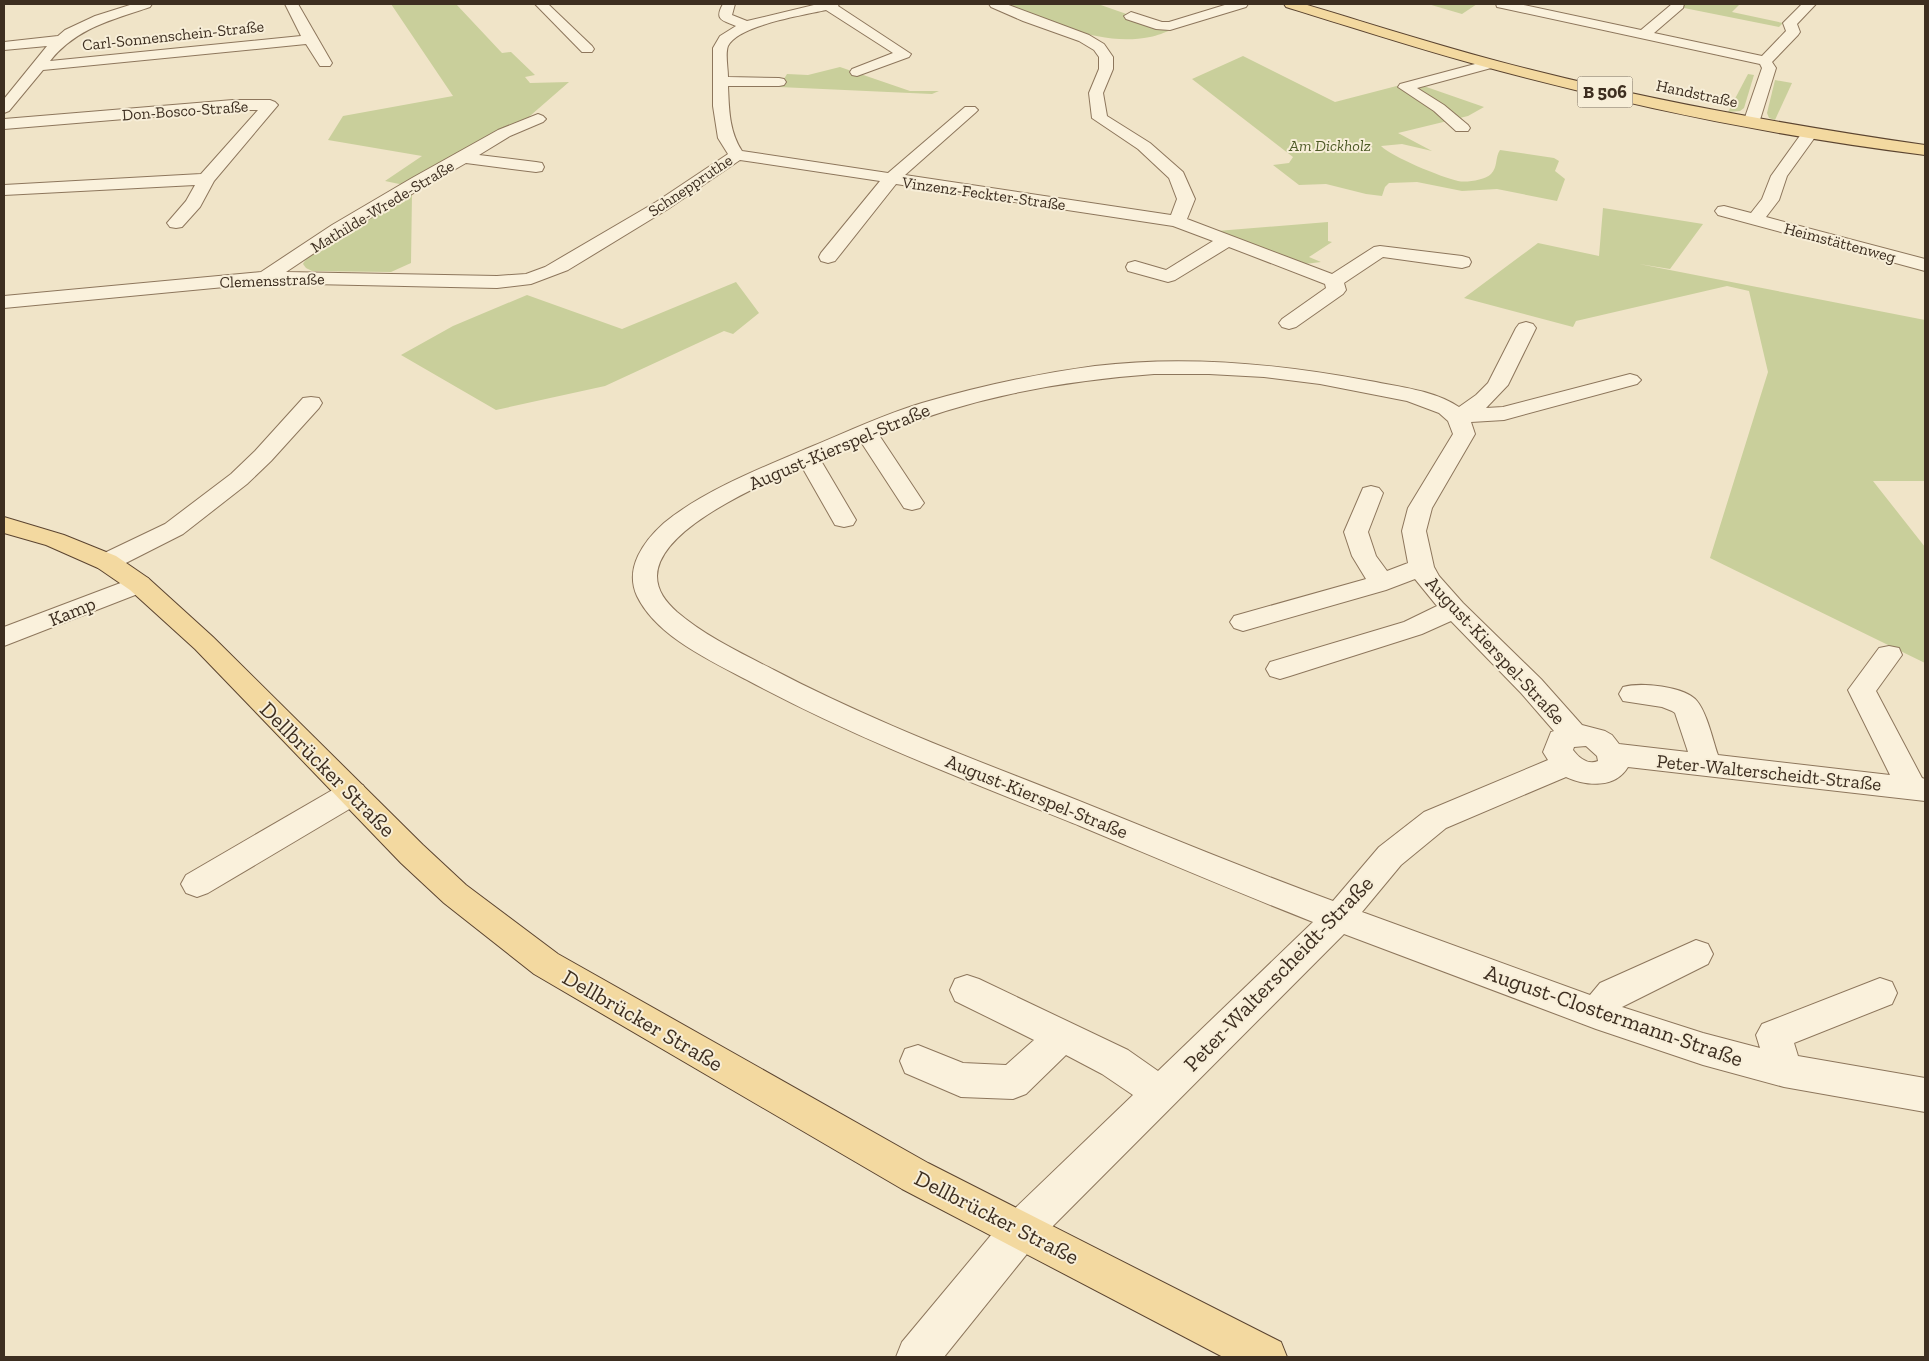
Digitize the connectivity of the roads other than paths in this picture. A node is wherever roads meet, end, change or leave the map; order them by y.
1 (145, 4) edge
2 (292, 4) edge
3 (541, 4) edge
4 (729, 4) edge
5 (830, 4) edge
6 (996, 4) edge
7 (1240, 4) edge
8 (1291, 4) edge
9 (1502, 4) edge
10 (1809, 4) edge
11 (1678, 5) dead end
12 (1538, 7) edge
13 (1130, 16) dead end
14 (746, 25) junction
15 (1644, 35) junction
16 (310, 39) junction
17 (63, 40) junction
18 (562, 44) dead end
19 (4, 46) edge
20 (1765, 61) junction
21 (325, 62) dead end
22 (1490, 64) junction
23 (39, 66) junction
24 (857, 72) dead end
25 (720, 81) junction
26 (779, 82) dead end
27 (4, 108) edge
28 (970, 110) dead end
29 (538, 119) dead end
30 (1751, 123) junction
31 (4, 124) edge
32 (1462, 128) dead end
33 (1810, 133) junction
34 (1925, 150) edge
35 (737, 155) junction
36 (463, 158) junction
37 (536, 166) dead end
38 (206, 179) junction
39 (891, 179) junction
40 (4, 190) edge
41 (1724, 211) dead end
42 (1756, 218) junction
43 (1177, 221) junction
44 (176, 222) dead end
45 (1228, 240) junction
46 (828, 257) dead end
47 (1462, 262) dead end
48 (1925, 265) edge
49 (1135, 267) dead end
50 (541, 276) joint
51 (266, 277) junction
52 (1334, 281) junction
53 (4, 302) edge
54 (1289, 323) dead end
55 (1526, 328) dead end
56 (1630, 380) dead end
57 (311, 403) dead end
58 (1458, 417) junction
59 (866, 432) junction
60 (807, 456) junction
61 (1371, 493) dead end
62 (912, 503) dead end
63 (844, 520) dead end
64 (4, 525) edge
65 (107, 562) junction
66 (1421, 567) junction
67 (1381, 582) junction
68 (139, 584) junction
69 (1454, 609) junction
70 (1242, 622) dead end
71 (4, 637) edge
72 (1889, 655) dead end
73 (1280, 669) dead end
74 (1633, 694) dead end
75 (1570, 749) junction
76 (1708, 764) junction
77 (1918, 789) edge
78 (352, 793) junction
79 (197, 884) dead end
80 (1338, 918) junction
81 (1696, 954) dead end
82 (968, 990) dead end
83 (1880, 993) dead end
84 (1596, 1014) junction
85 (1062, 1036) junction
86 (918, 1061) dead end
87 (1784, 1070) junction
88 (1158, 1092) junction
89 (1925, 1095) edge
90 (1020, 1230) junction
91 (917, 1357) edge
92 (1266, 1357) edge

1 - 17 street
2 - 16 street
3 - 18 street
4 - 14 street
5 - 14 street, Schneppruthe
5 - 24 street
6 - 43 street
7 - 13 street
8 - 22 main road, Handstraße / B 506
9 - 12 street
10 - 20 street
11 - 15 street
12 - 15 street
14 - 25 street, Schneppruthe
15 - 20 street
16 - 21 street
16 - 23 street, Carl-Sonnenschein-Straße
17 - 19 street
17 - 23 street
20 - 30 street
22 - 30 main road, Handstraße / B 506
22 - 32 street
23 - 27 street
25 - 26 street
25 - 35 street, Schneppruthe
28 - 39 street
29 - 36 street
30 - 33 main road, Handstraße / B 506
31 - 38 street, Don-Bosco-Straße
33 - 34 main road, Handstraße / B 506
33 - 42 street, Heimstättenweg
35 - 39 street, Vinzenz-Feckter-Straße
35 - 50 street, Schneppruthe
36 - 37 street, Mathilde-Wrede-Straße
36 - 51 street, Mathilde-Wrede-Straße
38 - 40 street
38 - 44 street, Don-Bosco-Straße
39 - 43 street, Vinzenz-Feckter-Straße
39 - 46 street
41 - 42 street, Heimstättenweg
42 - 48 street, Heimstättenweg
43 - 45 street, Vinzenz-Feckter-Straße
45 - 49 street
45 - 52 street, Vinzenz-Feckter-Straße
47 - 52 street
50 - 51 street, Clemensstraße
51 - 53 street, Clemensstraße
52 - 54 street
55 - 58 street
56 - 58 street
57 - 65 street
58 - 59 street, August-Kierspel-Straße
58 - 66 street, August-Kierspel-Straße
59 - 60 street, August-Kierspel-Straße
59 - 62 street
60 - 63 street
60 - 80 street, August-Kierspel-Straße
61 - 67 street
64 - 65 main road, Dellbrücker Straße
65 - 68 main road, Dellbrücker Straße
66 - 67 street
66 - 69 street, August-Kierspel-Straße
67 - 70 street
68 - 71 street, Kamp
68 - 78 main road, Dellbrücker Straße
69 - 73 street
69 - 75 street, August-Kierspel-Straße
72 - 77 street
74 - 76 street
75 - 76 street, Peter-Walterscheidt-Straße
75 - 80 street, Peter-Walterscheidt-Straße
76 - 77 street, Peter-Walterscheidt-Straße
78 - 79 street
78 - 90 main road, Dellbrücker Straße
80 - 84 street, August-Clostermann-Straße
80 - 88 street, Peter-Walterscheidt-Straße
81 - 84 street
82 - 85 street
83 - 87 street
84 - 87 street, August-Clostermann-Straße
85 - 86 street
85 - 88 street
87 - 89 street, August-Clostermann-Straße
88 - 90 street, Peter-Walterscheidt-Straße
90 - 91 street, Peter-Walterscheidt-Straße
90 - 92 main road, Dellbrücker Straße

